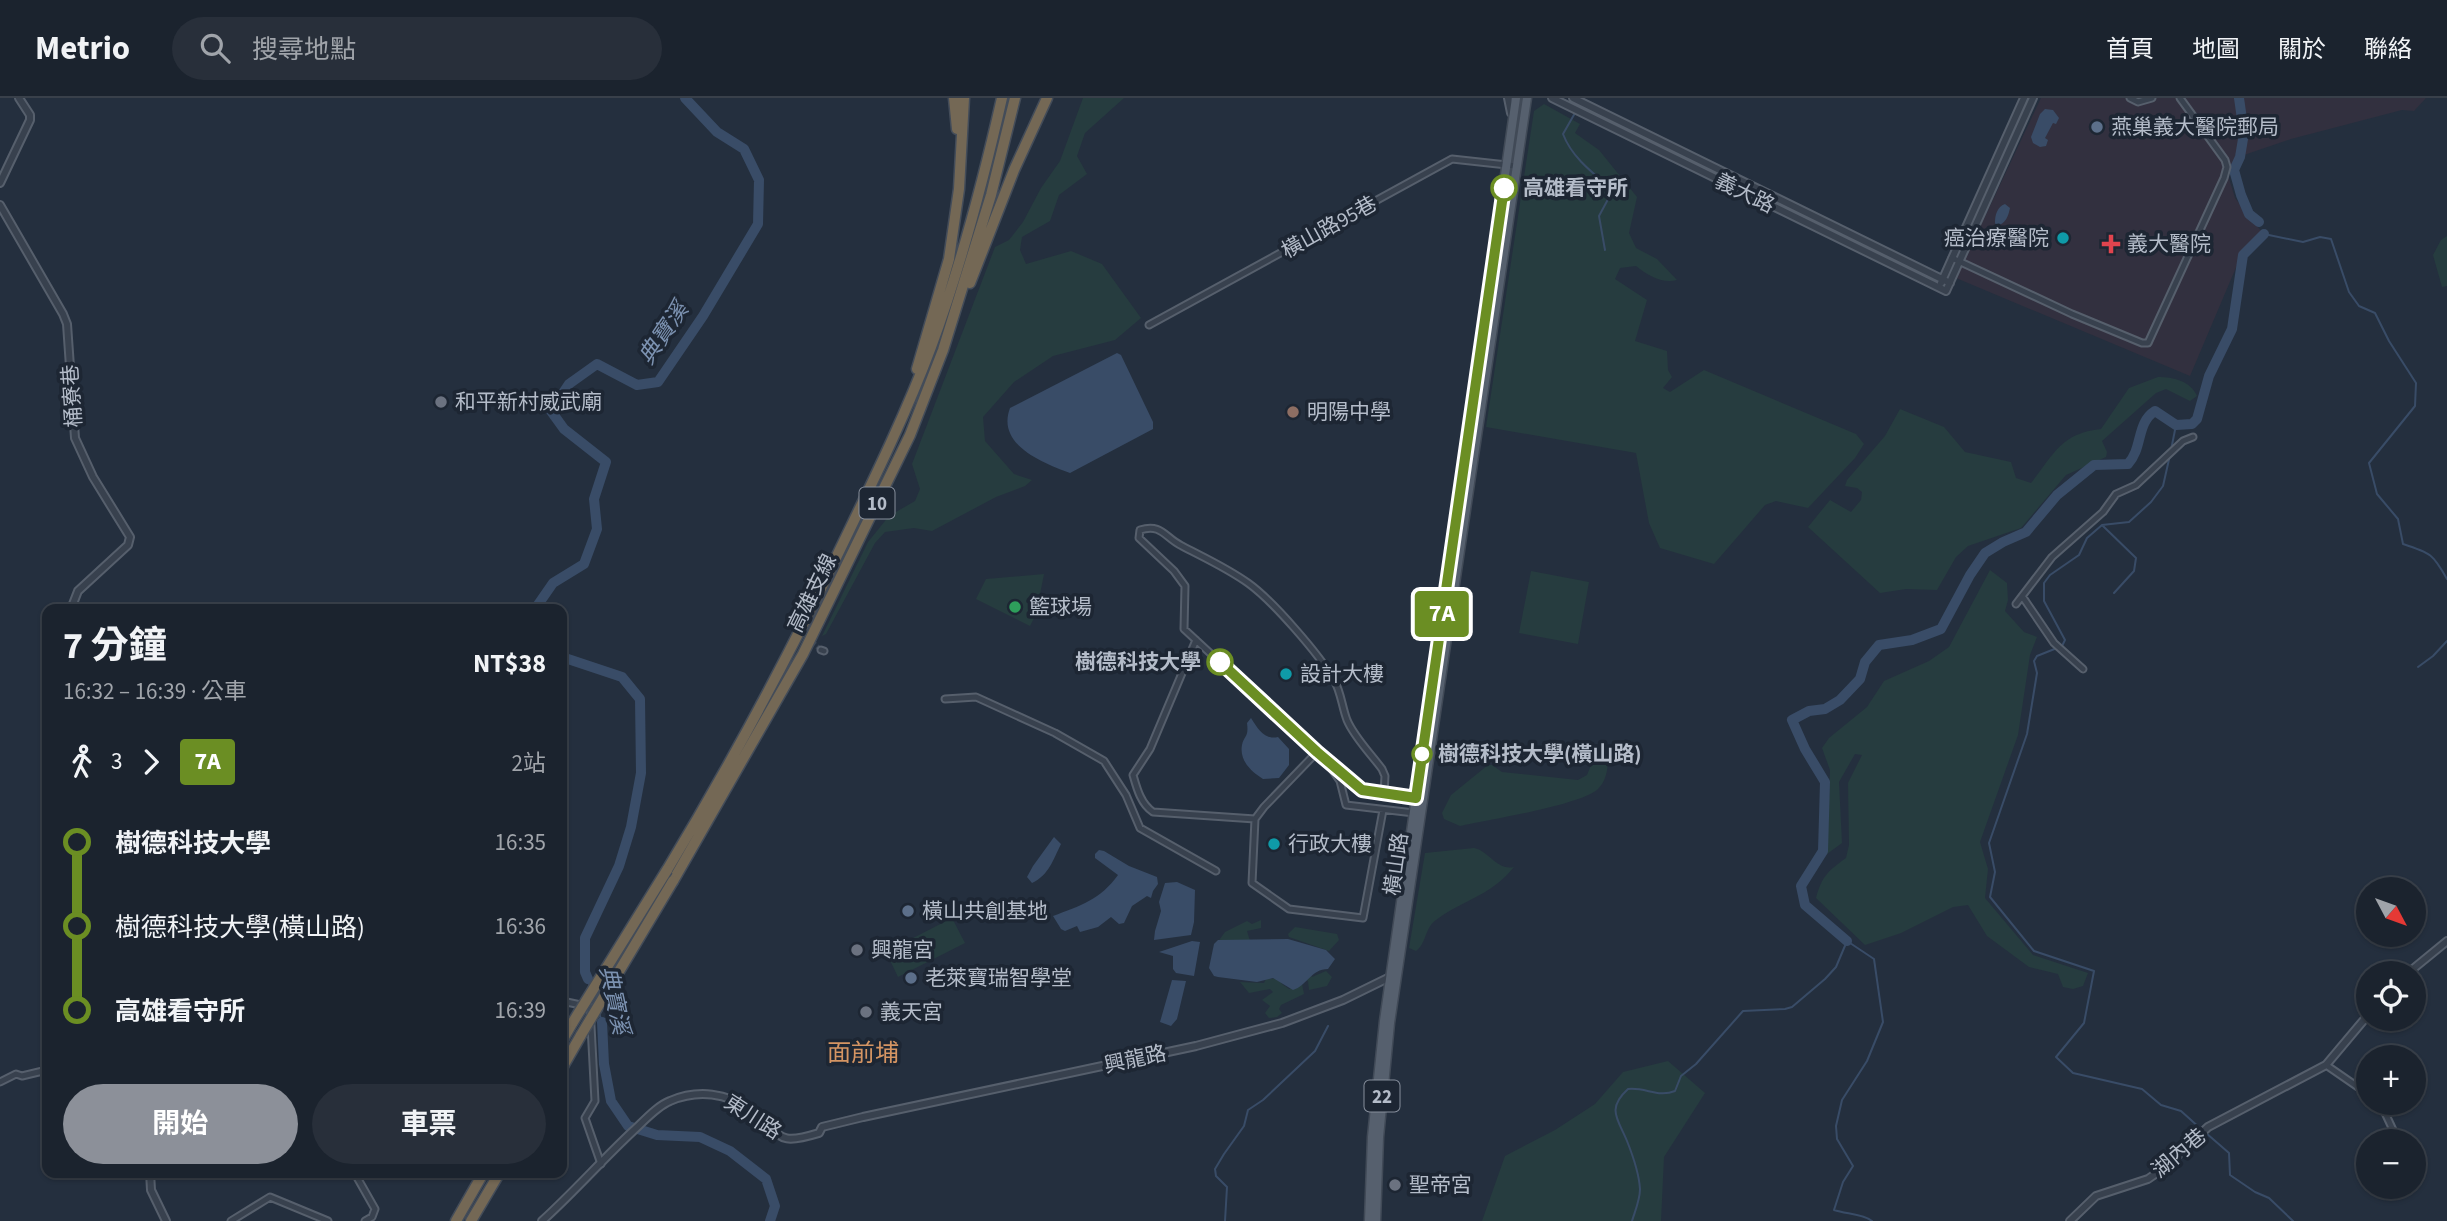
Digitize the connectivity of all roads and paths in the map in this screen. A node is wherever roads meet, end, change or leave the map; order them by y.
1 (19, 98) edge
2 (954, 98) edge
3 (964, 98) edge
4 (1002, 98) edge
5 (1015, 98) edge
6 (1040, 98) edge
7 (1047, 98) edge
8 (1508, 98) edge
9 (1516, 98) edge
10 (1527, 98) edge
11 (1552, 98) edge
12 (1573, 98) edge
13 (2024, 98) edge
14 (2033, 98) edge
15 (2130, 98) edge
16 (2152, 98) edge
17 (2180, 98) edge
18 (1625, 124) junction
19 (1511, 129) junction
20 (1622, 132) junction
21 (960, 149) junction
22 (1020, 157) junction
23 (1512, 165) junction
24 (0, 183) edge
25 (0, 205) edge
26 (1956, 259) junction
27 (1946, 281) junction
28 (1149, 325) dead end
29 (934, 374) junction
30 (906, 412) junction
31 (2193, 438) dead end
32 (2022, 596) junction
33 (73, 604) edge
34 (2016, 604) dead end
35 (1196, 640) junction
36 (2083, 669) dead end
37 (944, 699) dead end
38 (1317, 752) junction
39 (1384, 793) junction
40 (1416, 798) junction
41 (1383, 810) junction
42 (1414, 813) junction
43 (1255, 820) junction
44 (1216, 871) dead end
45 (2447, 941) edge
46 (2423, 961) edge
47 (1394, 974) junction
48 (567, 1002) edge
49 (2356, 1029) edge
50 (567, 1032) edge
51 (567, 1059) edge
52 (2326, 1065) junction
53 (42, 1071) edge
54 (0, 1082) edge
55 (2356, 1086) edge
56 (863, 1117) joint
57 (601, 1164) junction
58 (150, 1178) edge
59 (357, 1178) edge
60 (481, 1178) edge
61 (496, 1178) edge
62 (166, 1221) edge
63 (231, 1221) edge
64 (328, 1221) edge
65 (365, 1221) edge
66 (456, 1221) edge
67 (471, 1221) edge
68 (542, 1221) edge
69 (1369, 1221) edge
70 (1376, 1221) edge
71 (2070, 1221) edge

1 - 24 street
2 - 21 highway
3 - 21 highway
4 - 30 highway, 高雄支線 / 10
5 - 29 highway, 高雄支線 / 10
6 - 22 highway
7 - 22 highway
8 - 19 street
9 - 19 main road, 橫山路 / 22
10 - 23 main road, 橫山路 / 22
11 - 20 street, 義大路
12 - 18 street, 義大路
13 - 26 street
14 - 26 street
15 - 16 street
17 - 26 street
18 - 20 street
18 - 27 street, 義大路
19 - 23 main road, 橫山路 / 22
20 - 27 street, 義大路
21 - 30 highway
22 - 29 highway
23 - 28 street, 橫山路95巷
23 - 40 main road, 橫山路 / 22
23 - 47 main road, 橫山路 / 22
25 - 33 street, 桶寮巷
26 - 27 street
29 - 51 highway, 高雄支線 / 10, bridge
30 - 50 highway, 高雄支線 / 10, bridge
31 - 32 street
32 - 34 street
32 - 36 street
35 - 38 street
35 - 39 street
35 - 43 street
37 - 44 street
38 - 39 street
38 - 41 street
38 - 43 street
39 - 40 street
40 - 42 main road, 橫山路 / 22
41 - 42 street
41 - 43 street
42 - 47 main road, 橫山路 / 22
45 - 46 street
47 - 56 street, 興龍路
47 - 69 main road, 橫山路 / 22
47 - 70 main road, 橫山路 / 22
48 - 57 street
49 - 52 street, 湖內巷
52 - 55 street
52 - 71 street, 湖內巷
53 - 54 street
56 - 57 street, 東川路
57 - 68 street
58 - 62 street
59 - 65 street
60 - 66 highway
61 - 67 highway
63 - 64 street

